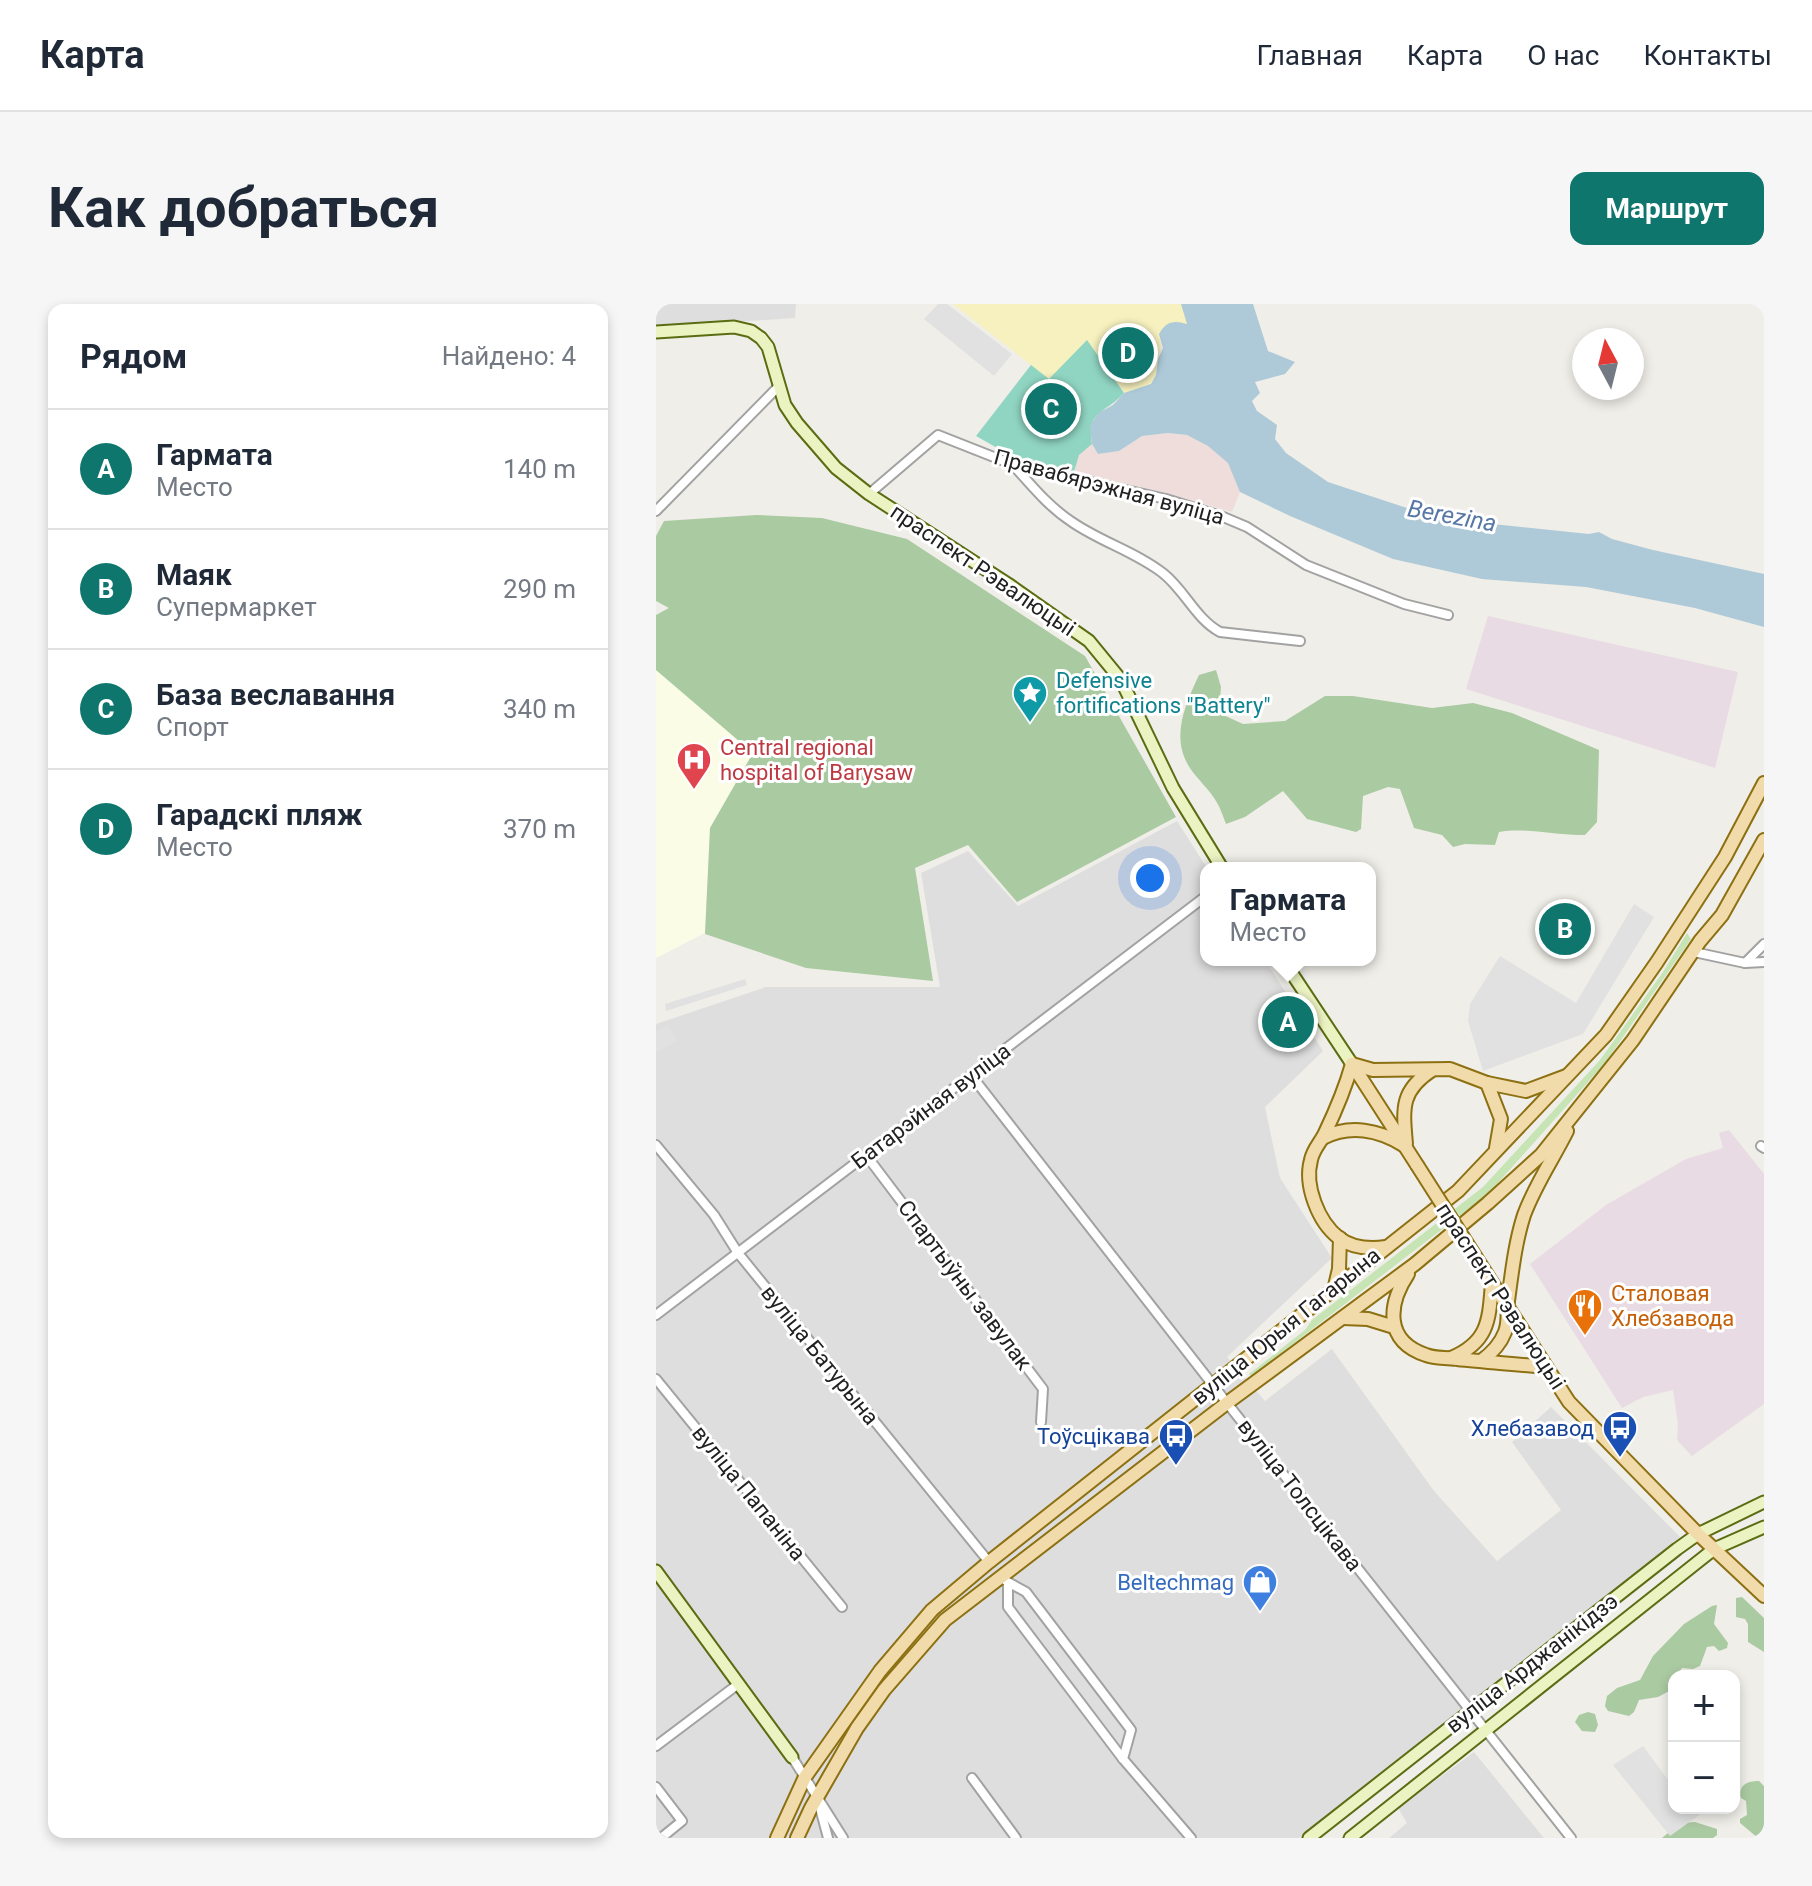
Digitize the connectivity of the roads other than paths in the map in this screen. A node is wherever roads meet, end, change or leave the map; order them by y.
1 (656, 332) edge
2 (778, 387) junction
3 (1014, 465) junction
4 (869, 494) junction
5 (656, 511) edge
6 (1448, 615) dead end
7 (1300, 641) dead end
8 (1764, 783) edge
9 (1764, 840) edge
10 (1218, 862) edge
11 (1200, 901) edge
12 (1764, 944) edge
13 (1694, 952) junction
14 (1764, 962) edge
15 (1745, 963) junction
16 (1287, 966) edge
17 (1352, 1064) junction
18 (1433, 1070) junction
19 (971, 1075) junction
20 (1570, 1075) junction
21 (1487, 1083) junction
22 (1579, 1106) junction
23 (1323, 1138) junction
24 (656, 1145) edge
25 (1406, 1147) junction
26 (1495, 1151) junction
27 (866, 1155) junction
28 (1340, 1238) junction
29 (1386, 1247) junction
30 (738, 1253) junction
31 (1415, 1264) junction
32 (1491, 1281) junction
33 (1334, 1292) junction
34 (1507, 1308) junction
35 (656, 1315) edge
36 (1342, 1318) junction
37 (1394, 1327) junction
38 (1451, 1358) junction
39 (1481, 1361) junction
40 (1545, 1367) junction
41 (656, 1379) edge
42 (1212, 1385) junction
43 (1227, 1403) junction
44 (1041, 1422) dead end
45 (1764, 1502) edge
46 (1764, 1527) edge
47 (1698, 1534) junction
48 (1714, 1549) junction
49 (989, 1562) junction
50 (656, 1571) edge
51 (1004, 1579) junction
52 (1764, 1596) edge
53 (842, 1607) dead end
54 (737, 1685) junction
55 (1471, 1711) junction
56 (1488, 1730) junction
57 (656, 1746) edge
58 (792, 1757) joint
59 (1123, 1759) junction
60 (805, 1777) junction
61 (972, 1778) dead end
62 (656, 1787) edge
63 (817, 1797) junction
64 (661, 1838) edge
65 (777, 1838) edge
66 (797, 1838) edge
67 (828, 1838) edge
68 (843, 1838) edge
69 (1016, 1838) edge
70 (1191, 1838) edge
71 (1309, 1838) edge
72 (1350, 1838) edge
73 (1571, 1838) edge

1 - 2 main road, праспект Рэвалюцыі
2 - 4 main road, праспект Рэвалюцыі
2 - 5 street
3 - 4 street, Правабярэжная вуліца
3 - 6 street, Правабярэжная вуліца
3 - 7 street
4 - 10 main road, праспект Рэвалюцыі
8 - 20 main road, вуліца Юрыя Гагарына
9 - 13 main road, вуліца Юрыя Гагарына
11 - 19 street, Батарэйная вуліца
12 - 15 street
13 - 15 street
13 - 22 main road, вуліца Юрыя Гагарына
14 - 15 street
16 - 17 main road, праспект Рэвалюцыі
17 - 18 main road
17 - 23 main road
17 - 25 main road, праспект Рэвалюцыі
18 - 21 main road
18 - 25 main road
19 - 27 street, Батарэйная вуліца
19 - 42 street, вуліца Толсцікава
20 - 21 main road
20 - 26 main road, вуліца Юрыя Гагарына
21 - 26 main road
22 - 31 main road, вуліца Юрыя Гагарына
22 - 34 main road
23 - 25 main road
23 - 28 main road
24 - 30 street, вуліца Батурына
25 - 32 main road, праспект Рэвалюцыі, bridge
26 - 29 main road, вуліца Юрыя Гагарына
27 - 30 street, Батарэйная вуліца
27 - 44 street, Спартыўны завулак
28 - 29 main road
28 - 33 main road
29 - 33 main road, вуліца Юрыя Гагарына
30 - 35 street, Батарэйная вуліца
30 - 49 street, вуліца Батурына
31 - 36 main road, вуліца Юрыя Гагарына
31 - 37 main road
32 - 34 main road, праспект Рэвалюцыі
32 - 38 main road
33 - 42 main road, вуліца Юрыя Гагарына
34 - 39 main road
34 - 40 main road, праспект Рэвалюцыі
36 - 37 main road
36 - 43 main road, вуліца Юрыя Гагарына
37 - 38 main road
38 - 39 main road
39 - 40 main road
40 - 47 main road, праспект Рэвалюцыі
41 - 53 street, вуліца Папаніна
42 - 43 street, вуліца Толсцікава
42 - 49 main road, вуліца Юрыя Гагарына
43 - 51 main road, вуліца Юрыя Гагарына
43 - 55 street, вуліца Толсцікава
45 - 47 main road, вуліца Арджанікідзэ
46 - 48 main road, вуліца Арджанікідзэ
47 - 48 main road, праспект Рэвалюцыі
47 - 55 main road, вуліца Арджанікідзэ
48 - 52 main road, праспект Рэвалюцыі
48 - 56 main road, вуліца Арджанікідзэ
49 - 60 main road, вуліца Юрыя Гагарына
50 - 54 main road
51 - 59 street
51 - 59 street
51 - 63 main road, вуліца Юрыя Гагарына
54 - 57 street
54 - 58 main road
55 - 56 street, вуліца Толсцікава
55 - 71 main road, вуліца Арджанікідзэ
56 - 72 main road, вуліца Арджанікідзэ
56 - 73 street, вуліца Толсцікава
58 - 60 street
59 - 70 street
60 - 63 street
60 - 65 main road, вуліца Юрыя Гагарына
61 - 69 street
62 - 64 street
63 - 66 main road, вуліца Юрыя Гагарына
63 - 67 street
63 - 68 street

